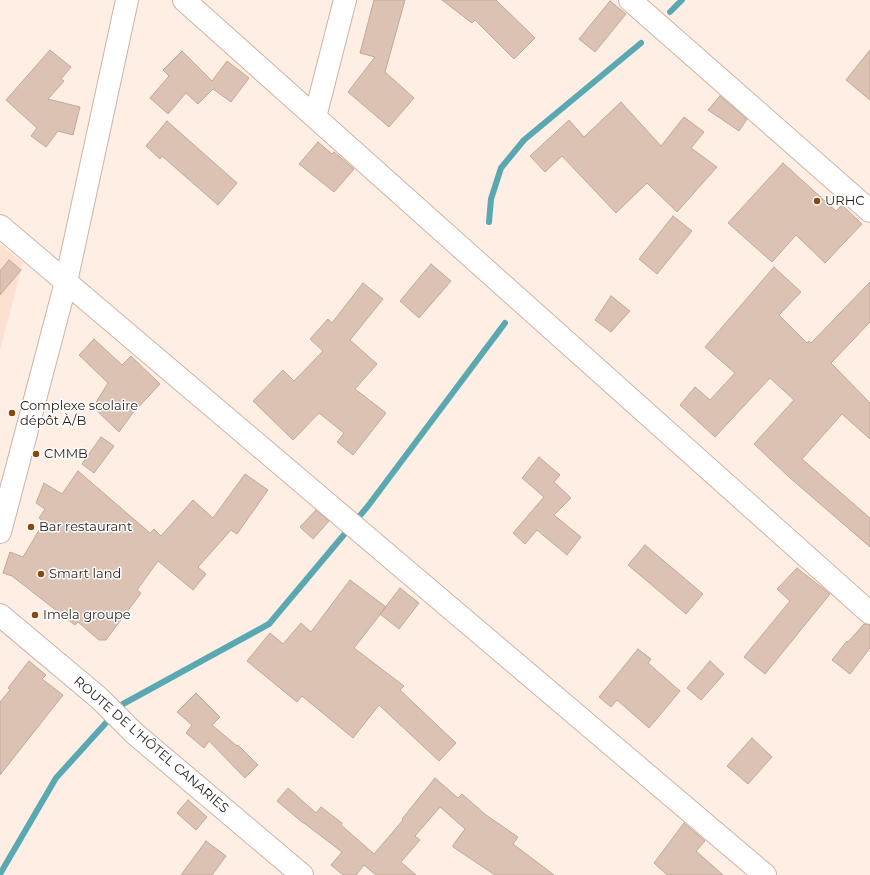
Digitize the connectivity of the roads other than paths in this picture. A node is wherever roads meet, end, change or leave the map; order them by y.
1 (126, 0) edge
2 (184, 0) edge
3 (345, 0) edge
4 (630, 0) edge
5 (315, 117) junction
6 (870, 211) edge
7 (0, 226) edge
8 (66, 282) junction
9 (0, 532) edge
10 (870, 613) edge
11 (0, 615) edge
12 (302, 875) edge
13 (765, 875) edge

1 - 8 street
2 - 5 street
3 - 5 street
4 - 6 street
5 - 10 street
7 - 8 street
8 - 9 street
8 - 13 street
11 - 12 street, ROUTE DE L'HÔTEL CANARIES

